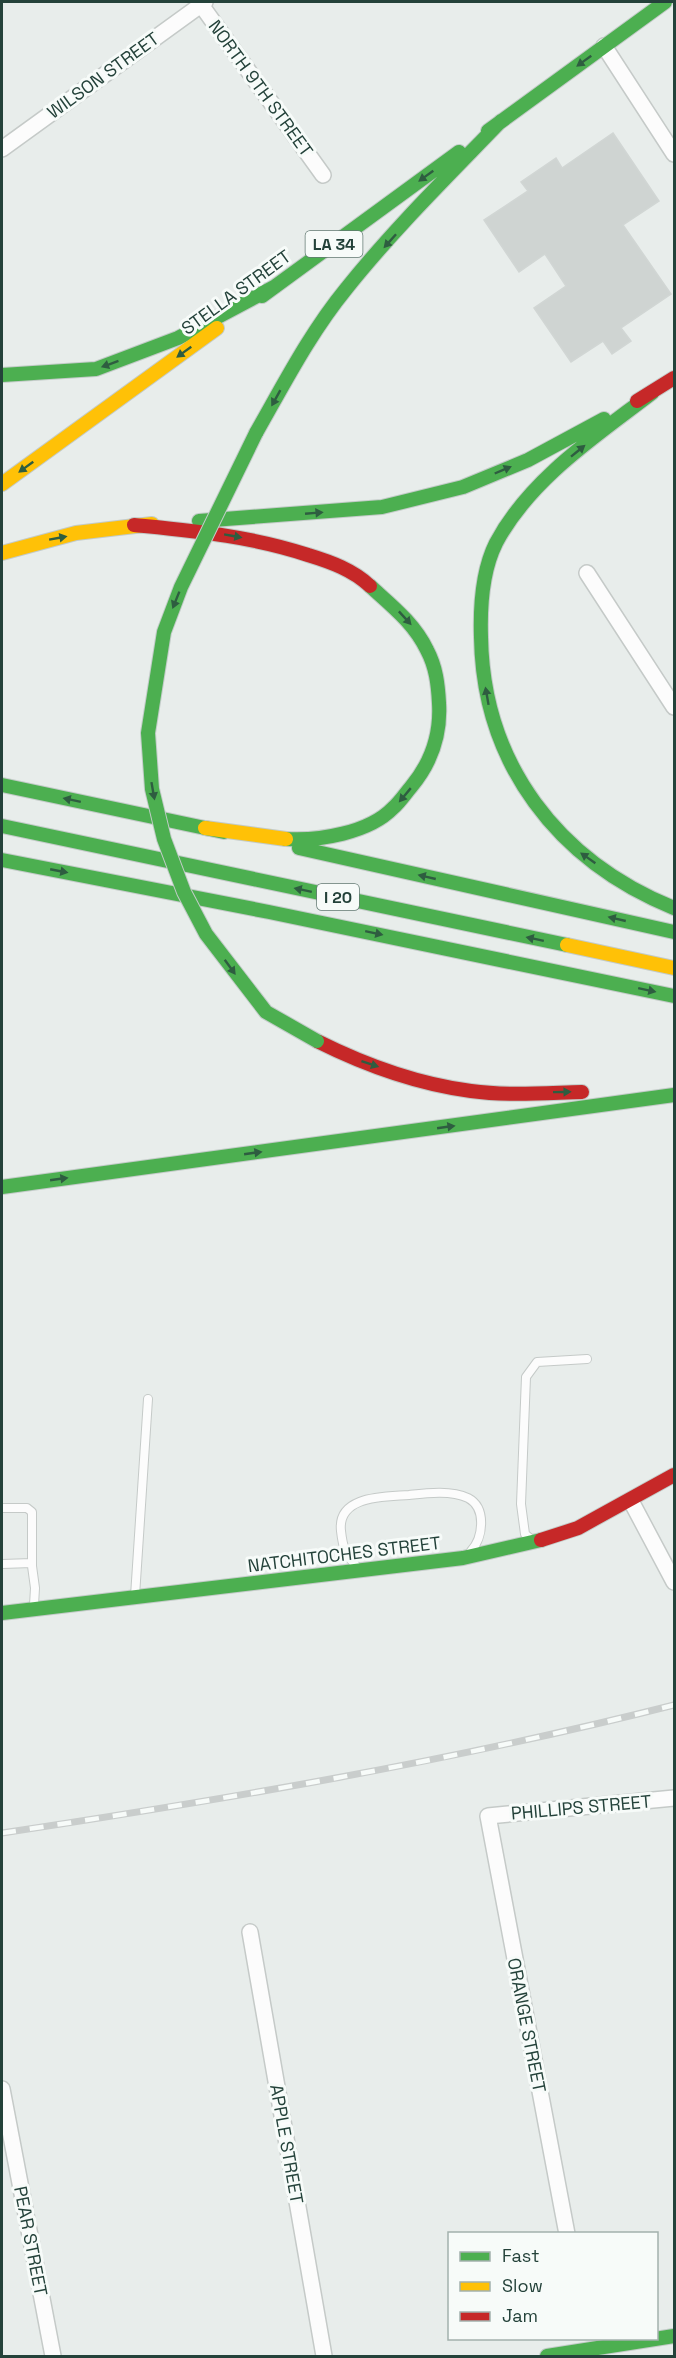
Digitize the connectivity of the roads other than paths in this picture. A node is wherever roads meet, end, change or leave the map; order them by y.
1 (202, 2) edge
2 (665, 2) edge
3 (603, 46) junction
4 (501, 121) junction
5 (2, 149) edge
6 (675, 154) edge
7 (323, 175) dead end
8 (276, 286) junction
9 (2, 375) edge
10 (675, 378) edge
11 (652, 393) junction
12 (2, 484) edge
13 (134, 525) junction
14 (2, 553) edge
15 (587, 573) dead end
16 (675, 707) edge
17 (2, 785) edge
18 (2, 826) edge
19 (206, 828) junction
20 (2, 860) edge
21 (675, 908) edge
22 (675, 932) edge
23 (675, 968) edge
24 (675, 996) edge
25 (675, 1086) edge
26 (675, 1095) edge
27 (2, 1187) edge
28 (587, 1359) dead end
29 (148, 1400) dead end
30 (675, 1475) edge
31 (631, 1501) junction
32 (2, 1508) edge
33 (535, 1541) junction
34 (463, 1558) junction
35 (32, 1563) junction
36 (2, 1564) edge
37 (359, 1570) junction
38 (675, 1582) edge
39 (135, 1597) junction
40 (33, 1609) junction
41 (2, 1613) edge
42 (675, 1798) edge
43 (488, 1816) joint
44 (250, 1932) dead end
45 (2, 2089) edge
46 (567, 2232) edge
47 (675, 2336) edge
48 (658, 2338) edge
49 (645, 2340) edge
50 (585, 2348) edge
51 (53, 2356) edge
52 (324, 2356) edge
53 (547, 2356) edge

1 - 5 street, WILSON STREET
1 - 7 street, NORTH 9TH STREET
2 - 3 main road, STELLA STREET / LA 34
3 -> 4 main road, STELLA STREET / LA 34
3 - 6 street
4 -> 8 main road, STELLA STREET / LA 34
4 -> 25 main road, bridge
8 -> 9 main road
8 -> 12 main road, STELLA STREET / LA 34
10 - 11 main road
13 -> 11 main road
21 -> 11 main road
14 -> 13 main road
13 -> 19 main road
15 - 16 street
19 -> 17 main road
23 -> 18 main road, I 20
22 -> 19 main road
20 -> 24 main road, I 20
27 -> 26 main road
28 - 33 lane
29 - 39 lane
30 - 31 main road, NATCHITOCHES STREET
31 - 33 main road, NATCHITOCHES STREET
31 - 38 street
32 - 35 lane
33 - 34 main road, NATCHITOCHES STREET
34 - 37 main road, NATCHITOCHES STREET
34 - 37 lane
35 - 36 lane
35 - 40 lane
37 - 39 main road, NATCHITOCHES STREET
39 - 40 main road, NATCHITOCHES STREET
40 - 41 main road, NATCHITOCHES STREET
42 - 43 street, PHILLIPS STREET
43 - 46 street, ORANGE STREET
44 - 52 street, APPLE STREET
45 - 51 street, PEAR STREET
47 - 48 main road
49 - 50 main road
50 - 53 main road

